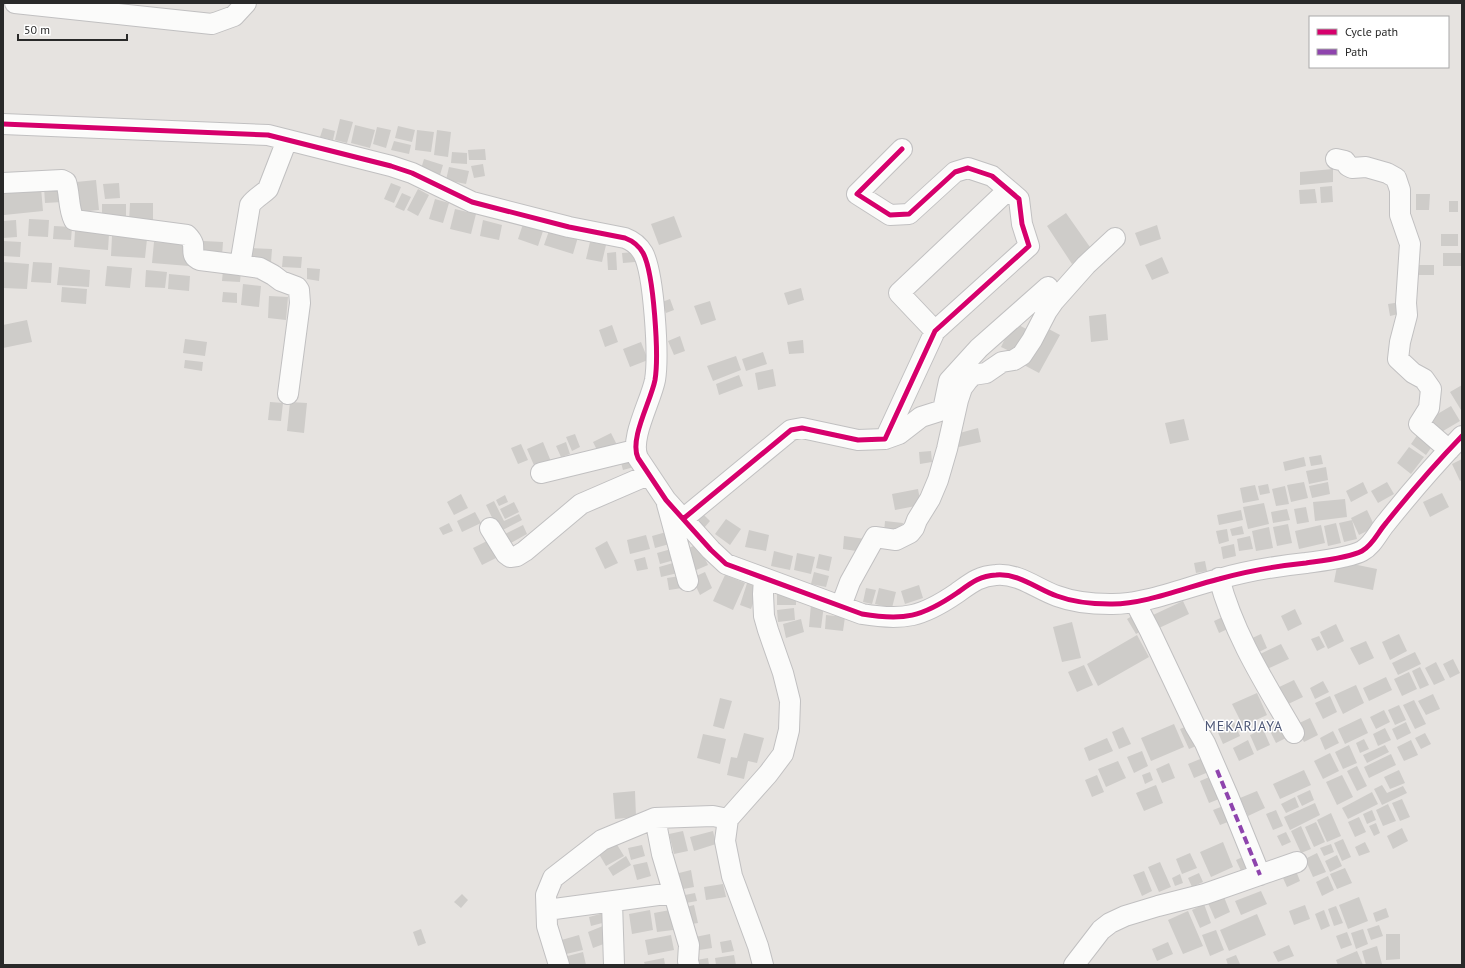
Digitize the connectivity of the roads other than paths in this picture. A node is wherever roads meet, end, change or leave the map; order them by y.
1 (15, 3) edge
2 (246, 3) edge
3 (3, 124) edge
4 (287, 140) junction
5 (902, 149) dead end
6 (1336, 159) dead end
7 (3, 183) edge
8 (1008, 190) junction
9 (1115, 238) dead end
10 (240, 265) junction
11 (1048, 286) dead end
12 (935, 331) junction
13 (288, 394) dead end
14 (885, 439) junction
15 (1456, 443) edge
16 (635, 450) junction
17 (541, 473) dead end
18 (648, 475) junction
19 (666, 500) junction
20 (683, 519) junction
21 (490, 528) dead end
22 (1219, 578) junction
23 (764, 579) junction
24 (688, 581) dead end
25 (1135, 602) junction
26 (841, 606) junction
27 (1294, 734) dead end
28 (655, 818) junction
29 (728, 819) junction
30 (1297, 862) dead end
31 (1260, 875) junction
32 (673, 893) junction
33 (612, 902) junction
34 (547, 910) junction
35 (559, 965) edge
36 (614, 965) edge
37 (690, 965) edge
38 (763, 965) edge
39 (1074, 965) edge

1 - 2 street
3 - 4 street
4 - 10 street
4 - 16 street
5 - 8 street
6 - 15 street
7 - 10 street
8 - 12 street
8 - 12 street
9 - 26 street
10 - 13 street
11 - 14 street
12 - 14 street
14 - 20 street
15 - 22 street
16 - 17 street
16 - 18 street
18 - 19 street
18 - 21 street
19 - 20 street
19 - 24 street
20 - 23 street
22 - 25 street
22 - 27 street
23 - 26 street
23 - 29 street
25 - 26 street
25 - 31 street
28 - 29 street
28 - 32 street
28 - 34 street
29 - 38 street
30 - 31 street
31 - 39 street
32 - 33 street
32 - 37 street
33 - 34 street
33 - 36 street
34 - 35 street

